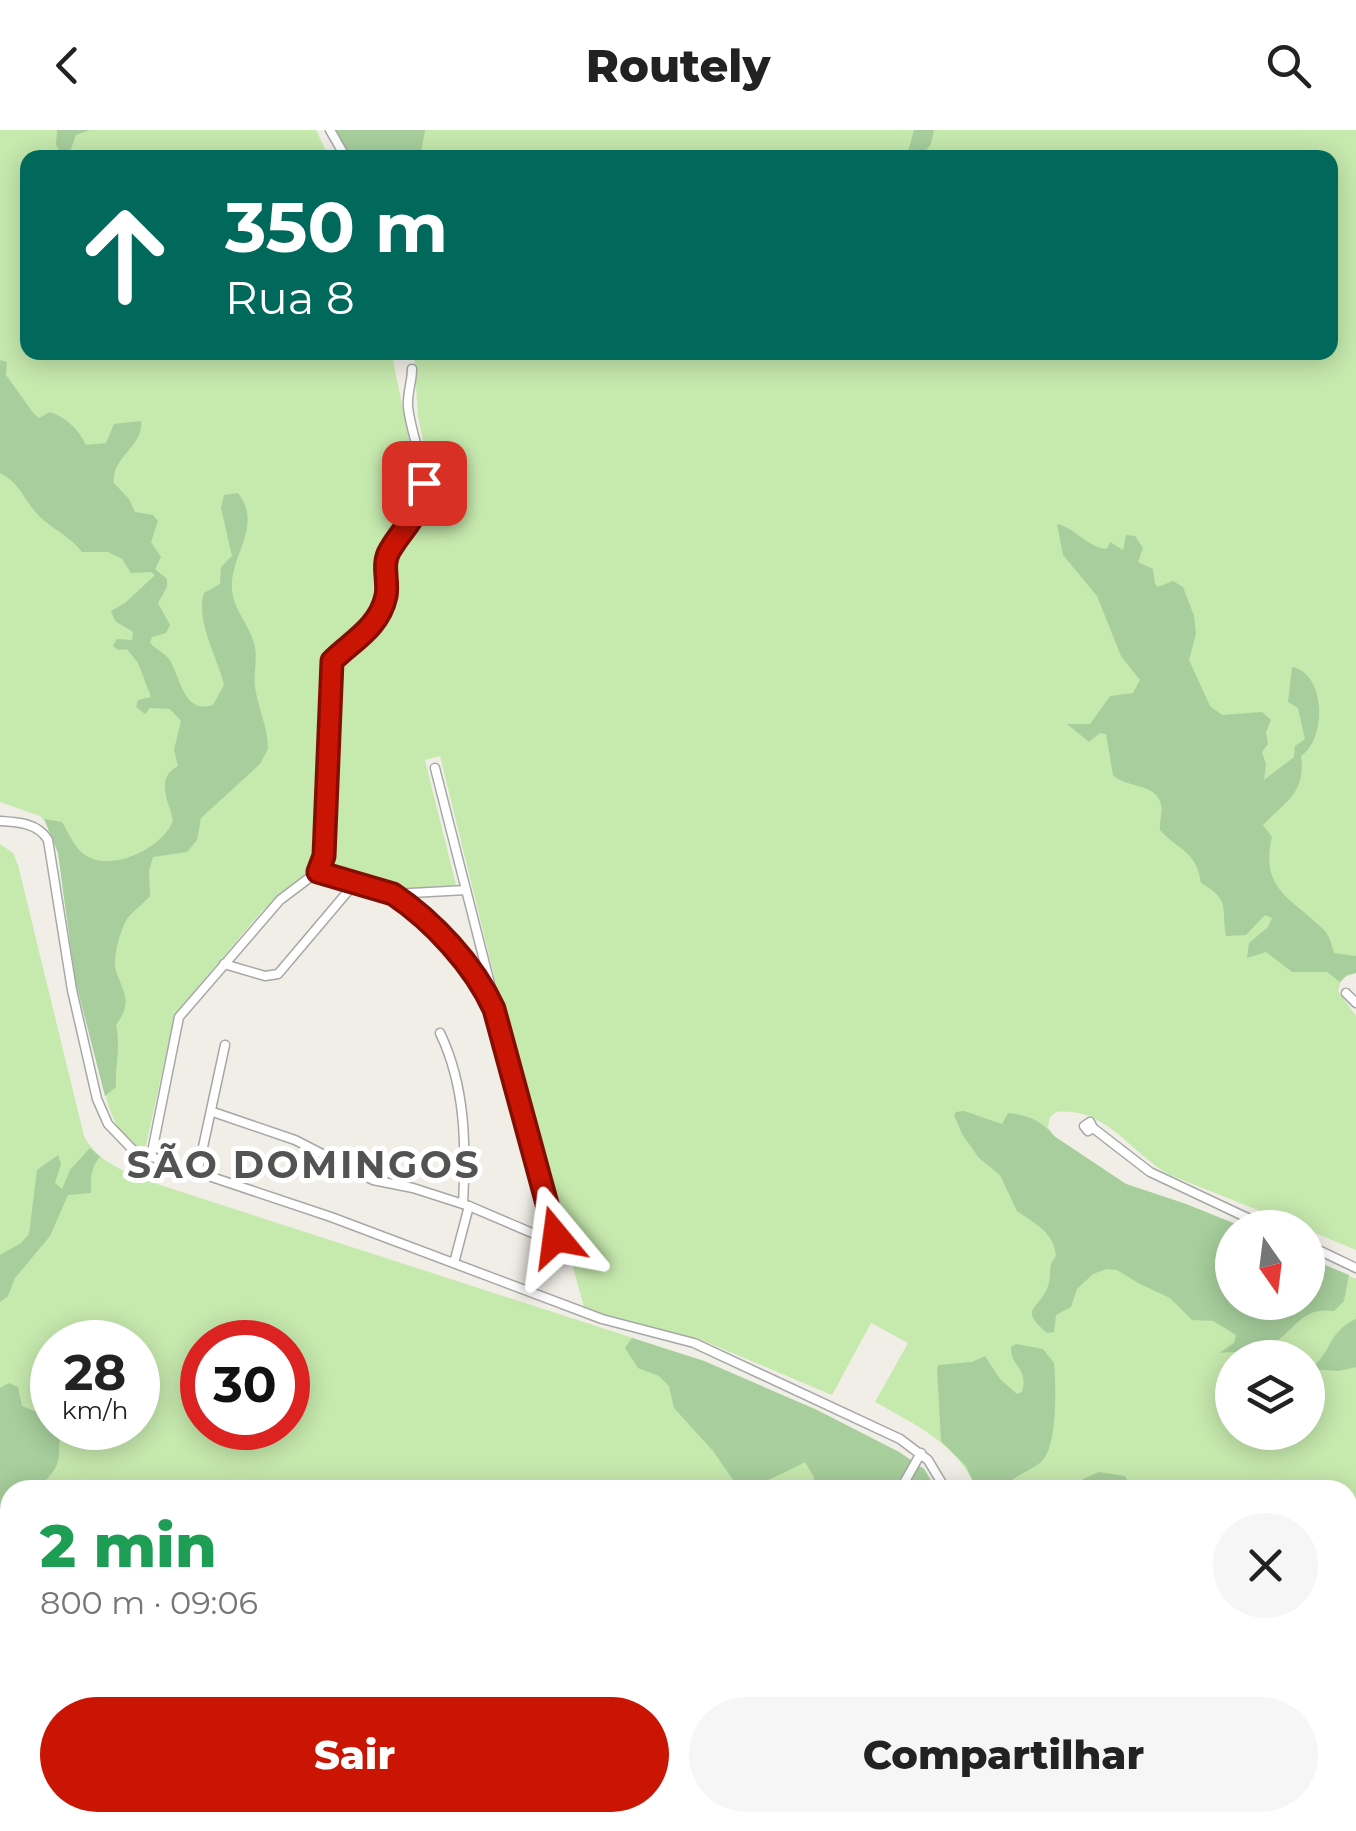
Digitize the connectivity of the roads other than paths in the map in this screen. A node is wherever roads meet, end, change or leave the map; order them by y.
1 (412, 369) dead end
2 (435, 768) dead end
3 (0, 821) edge
4 (318, 872) junction
5 (355, 882) junction
6 (466, 890) junction
7 (393, 894) junction
8 (224, 964) junction
9 (1346, 994) dead end
10 (1356, 1003) edge
11 (494, 1009) junction
12 (440, 1033) dead end
13 (225, 1045) dead end
14 (213, 1112) junction
15 (1093, 1128) dead end
16 (150, 1157) junction
17 (198, 1170) junction
18 (466, 1205) junction
19 (1231, 1210) edge
20 (1325, 1253) edge
21 (454, 1262) junction
22 (1356, 1268) edge
23 (921, 1453) junction
24 (906, 1480) edge
25 (941, 1480) edge

1 - 4 street
2 - 6 street
3 - 16 street
4 - 5 street
4 - 8 street
5 - 7 street
5 - 8 street
6 - 7 street
6 - 11 street
7 - 11 street
8 - 16 street
9 - 10 street
11 - 18 street
12 - 18 street
13 - 14 street
14 - 17 street
14 - 18 street
15 - 19 street
16 - 17 street
17 - 21 street
18 - 21 street
20 - 22 street
21 - 23 street
23 - 24 street
23 - 25 street

